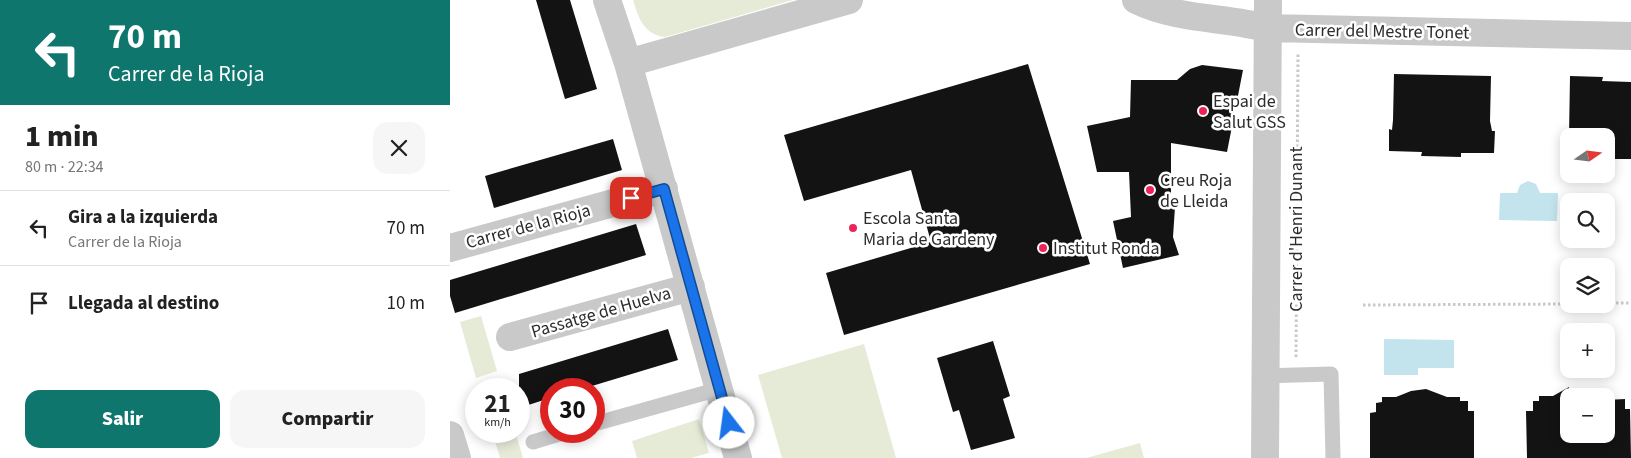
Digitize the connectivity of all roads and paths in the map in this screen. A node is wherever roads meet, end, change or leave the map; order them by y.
1 (607, 0) edge
2 (849, 0) edge
3 (1136, 0) edge
4 (1268, 0) edge
5 (1267, 28) junction
6 (1298, 30) junction
7 (1631, 36) edge
8 (628, 63) junction
9 (664, 189) junction
10 (450, 248) edge
11 (691, 287) junction
12 (1615, 303) edge
13 (1631, 303) edge
14 (1560, 304) edge
15 (1363, 305) dead end
16 (510, 337) dead end
17 (1295, 374) junction
18 (1265, 376) junction
19 (719, 389) junction
20 (605, 421) edge
21 (450, 435) edge
22 (540, 440) edge
23 (533, 442) dead end
24 (457, 458) edge
25 (738, 458) edge
26 (1265, 458) edge
27 (1333, 458) edge

1 - 8 street
2 - 8 street
3 - 5 street, Carrer del Mestre Tonet
4 - 5 street, Carrer d'Henri Dunant
5 - 6 street, Carrer del Mestre Tonet
5 - 18 street, Carrer d'Henri Dunant
6 - 7 street, Carrer del Mestre Tonet
6 - 17 path, Carrer d'Henri Dunant
8 - 9 street
9 - 10 street, Carrer de la Rioja
9 - 11 street
11 - 16 street, Passatge de Huelva
11 - 19 street
12 - 13 path
14 - 15 path
17 - 18 lane
17 - 27 lane
18 - 26 street, Carrer d'Henri Dunant
19 - 20 lane
19 - 25 street
21 - 24 street
22 - 23 lane

